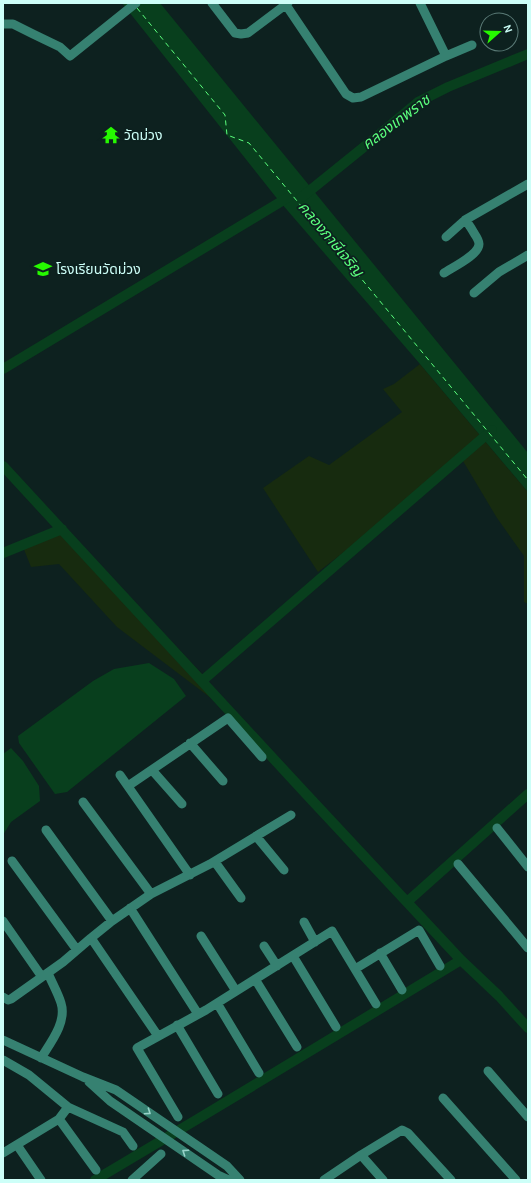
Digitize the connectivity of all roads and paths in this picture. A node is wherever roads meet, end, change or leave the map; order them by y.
1 (136, 3) edge
2 (212, 3) edge
3 (420, 3) edge
4 (287, 4) edge
5 (3, 24) edge
6 (472, 45) dead end
7 (446, 56) junction
8 (528, 184) edge
9 (465, 220) junction
10 (446, 237) dead end
11 (528, 255) edge
12 (444, 273) dead end
13 (474, 293) dead end
14 (190, 743) junction
15 (262, 757) dead end
16 (152, 770) junction
17 (120, 775) dead end
18 (223, 781) dead end
19 (128, 786) junction
20 (83, 802) dead end
21 (182, 804) dead end
22 (291, 815) dead end
23 (497, 828) dead end
24 (46, 830) dead end
25 (256, 836) junction
26 (12, 861) dead end
27 (215, 862) junction
28 (458, 864) dead end
29 (528, 867) edge
30 (284, 870) dead end
31 (190, 875) junction
32 (151, 894) junction
33 (241, 898) dead end
34 (130, 908) junction
35 (3, 921) edge
36 (112, 921) junction
37 (304, 922) dead end
38 (201, 936) dead end
39 (91, 938) junction
40 (315, 942) junction
41 (264, 946) dead end
42 (528, 948) edge
43 (77, 950) junction
44 (380, 953) junction
45 (293, 956) junction
46 (277, 966) junction
47 (440, 966) dead end
48 (355, 969) junction
49 (45, 975) junction
50 (255, 979) junction
51 (402, 990) dead end
52 (236, 991) junction
53 (3, 997) edge
54 (217, 1003) junction
55 (376, 1004) dead end
56 (198, 1014) junction
57 (177, 1025) junction
58 (336, 1027) dead end
59 (158, 1036) junction
60 (3, 1040) edge
61 (297, 1047) dead end
62 (41, 1058) junction
63 (3, 1060) edge
64 (488, 1071) dead end
65 (259, 1073) dead end
66 (83, 1077) junction
67 (218, 1094) dead end
68 (443, 1098) dead end
69 (68, 1107) junction
70 (178, 1117) dead end
71 (528, 1117) edge
72 (59, 1119) junction
73 (17, 1144) junction
74 (133, 1146) dead end
75 (3, 1153) edge
76 (161, 1154) dead end
77 (361, 1155) junction
78 (96, 1170) dead end
79 (125, 1172) dead end
80 (41, 1180) edge
81 (132, 1180) edge
82 (229, 1180) edge
83 (240, 1180) edge
84 (324, 1180) edge
85 (383, 1180) edge
86 (451, 1180) edge
87 (516, 1180) edge

1 - 5 street
2 - 4 street
3 - 7 street
4 - 7 street
6 - 7 street
8 - 9 street
9 - 10 street
9 - 12 street
11 - 13 street
14 - 15 street
14 - 16 street
14 - 18 street
16 - 19 street
16 - 21 street
17 - 19 street
19 - 31 street
20 - 32 street
22 - 25 street
23 - 29 street
24 - 36 street
25 - 27 street
25 - 30 street
26 - 43 street
27 - 31 street
27 - 33 street
28 - 42 street
31 - 32 street
32 - 34 street
34 - 36 street
34 - 56 street
35 - 49 street
36 - 39 street
37 - 40 street
38 - 52 street
39 - 43 street
39 - 59 street
40 - 45 street
40 - 48 street
41 - 46 street
43 - 49 street
44 - 47 street
44 - 48 street
44 - 51 street
45 - 46 street
45 - 58 street
46 - 50 street
48 - 55 street
49 - 53 street
49 - 62 street
50 - 52 street
50 - 61 street
52 - 54 street
54 - 56 street
54 - 65 street
56 - 57 street
57 - 59 street
57 - 67 street
59 - 70 street
60 - 62 street
62 - 66 street
63 - 69 street
64 - 71 street
82 -> 66 street
66 -> 83 street
68 - 87 street
69 - 72 street
69 - 74 street
72 - 73 street
72 - 78 street
73 - 75 street
73 - 80 street
76 - 81 street
77 - 84 street
77 - 85 street
77 - 86 street
79 - 81 street

